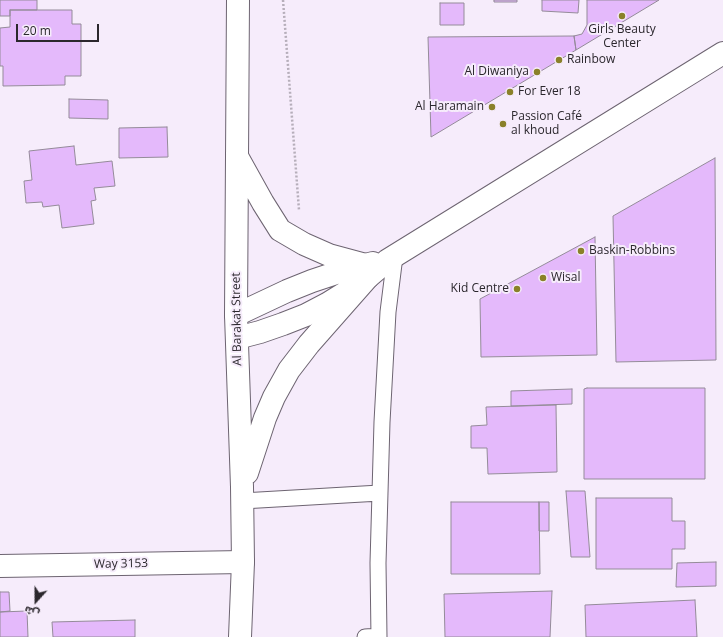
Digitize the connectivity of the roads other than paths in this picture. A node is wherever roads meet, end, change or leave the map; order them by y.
1 (238, 0) edge
2 (723, 54) edge
3 (237, 157) junction
4 (391, 258) junction
5 (367, 271) junction
6 (236, 315) junction
7 (237, 338) junction
8 (380, 493) junction
9 (242, 494) junction
10 (243, 562) junction
11 (0, 566) edge
12 (240, 637) edge
13 (365, 637) edge
14 (379, 637) edge

1 - 3 street, Al Barakat Street
2 - 4 street
3 - 5 street
3 - 6 street, Al Barakat Street
4 - 5 street
4 - 8 lane
5 - 6 street
5 - 7 street
5 - 9 street
6 - 7 street, Al Barakat Street
7 - 9 street, Al Barakat Street
8 - 9 lane
8 - 14 lane
9 - 10 street, Al Barakat Street
10 - 11 street, Way 3153
10 - 12 street, Al Barakat Street
13 - 14 lane

